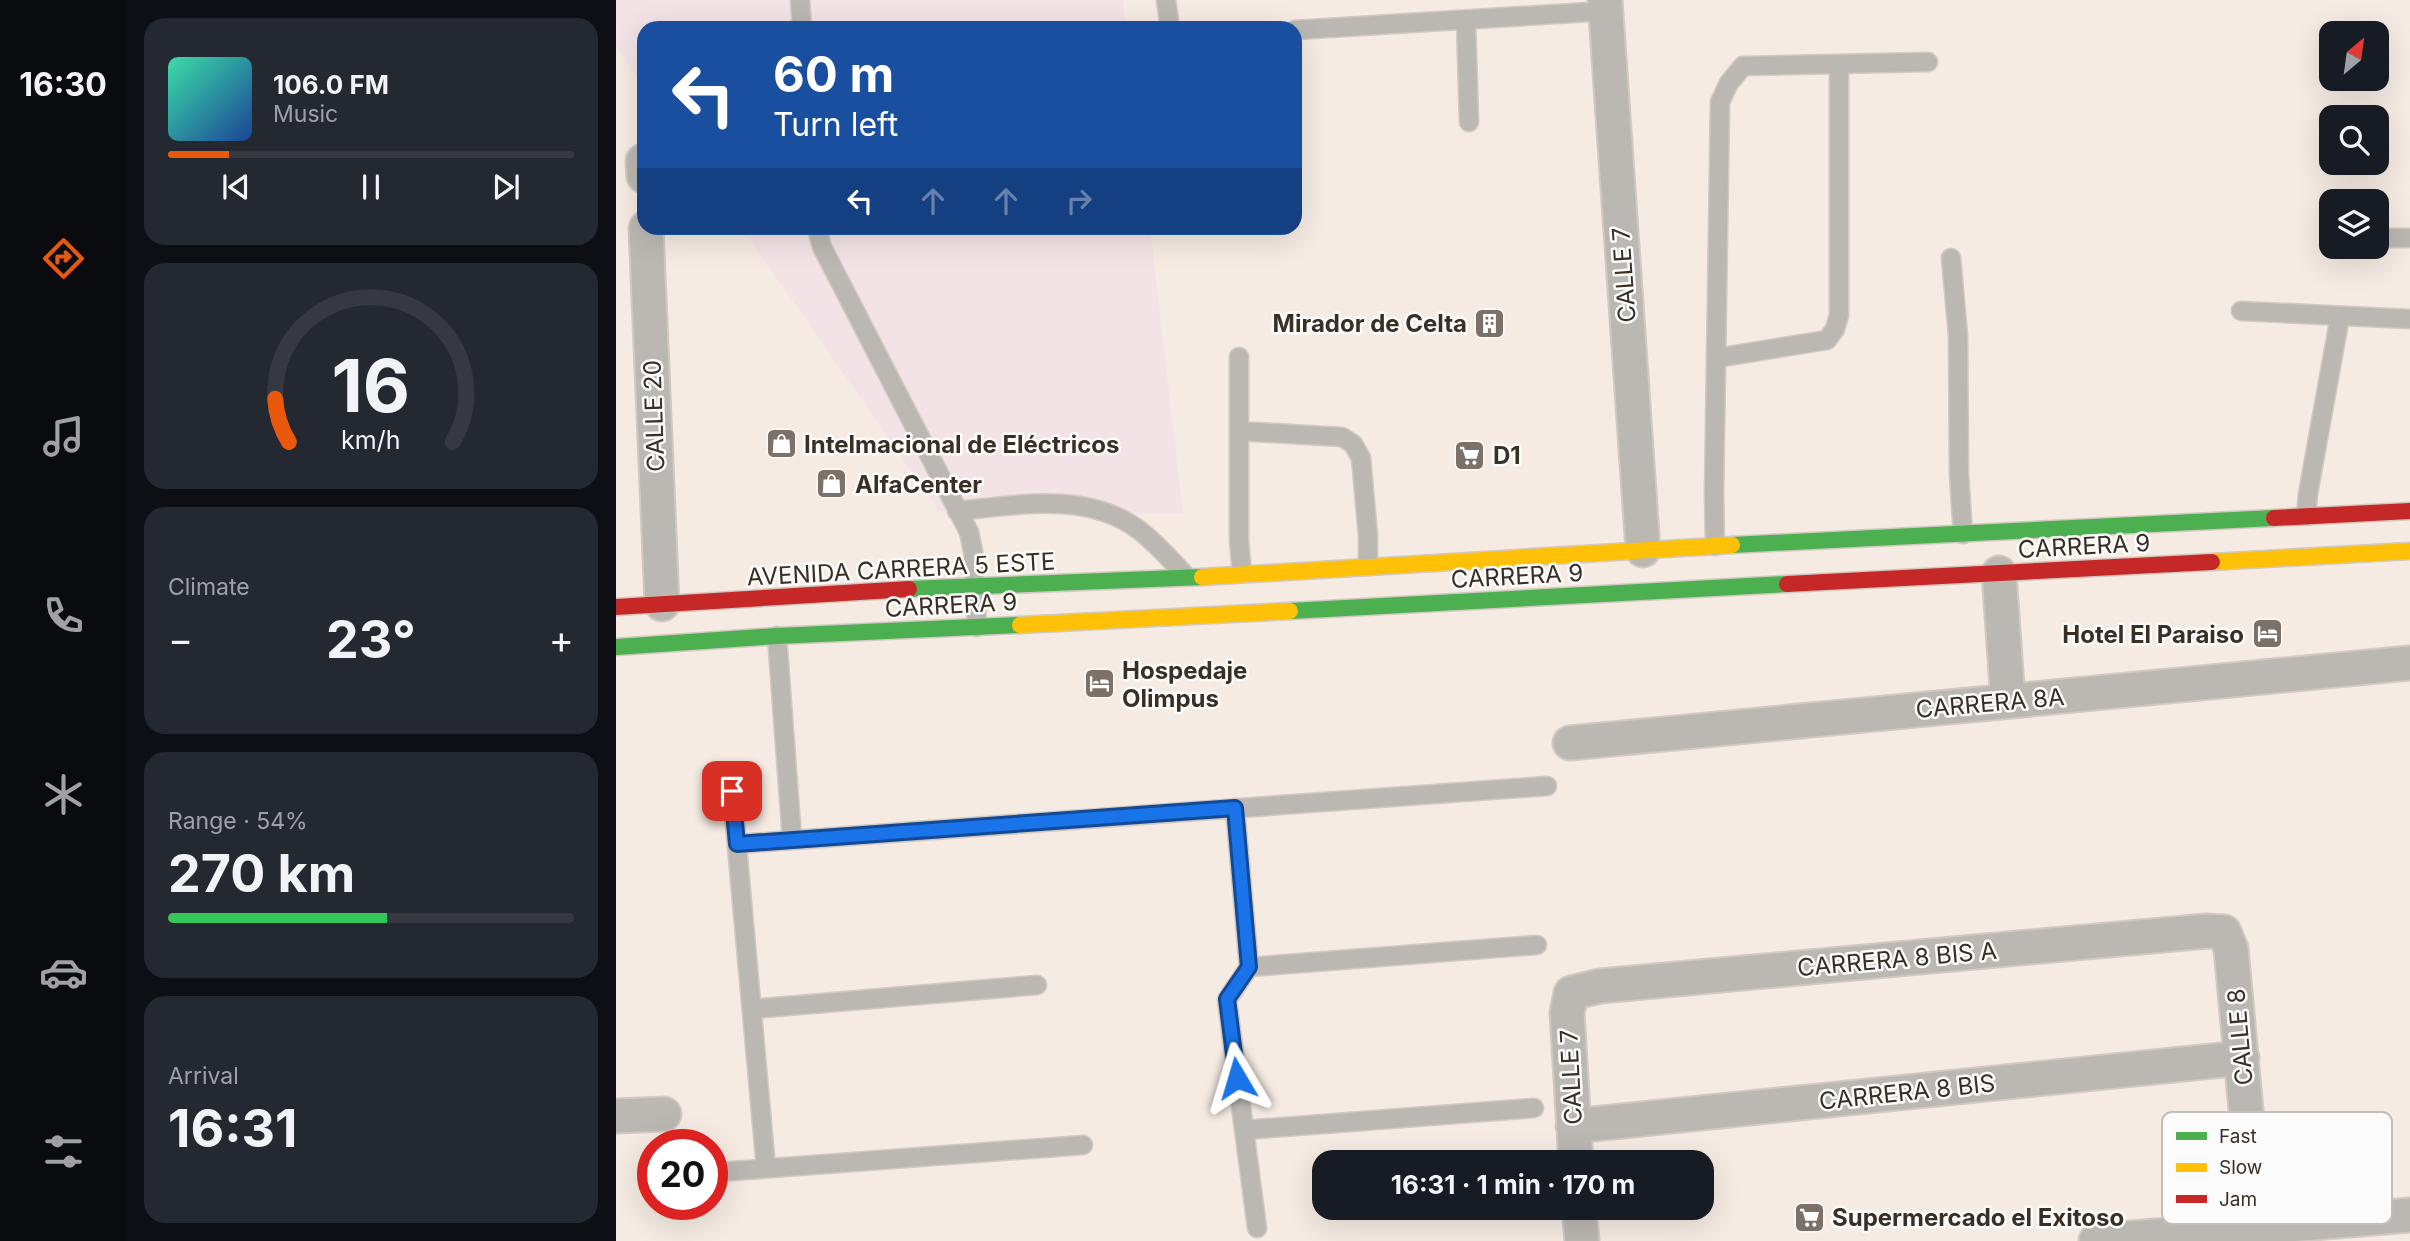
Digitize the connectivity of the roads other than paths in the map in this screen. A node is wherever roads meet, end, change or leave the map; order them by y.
1 (800, 0) edge
2 (1167, 0) edge
3 (1605, 6) edge
4 (1466, 20) junction
5 (802, 21) edge
6 (1169, 21) edge
7 (1302, 30) edge
8 (1928, 62) dead end
9 (1839, 64) junction
10 (1469, 122) dead end
11 (646, 235) edge
12 (819, 235) edge
13 (2389, 238) edge
14 (2410, 238) edge
15 (1951, 258) dead end
16 (2241, 311) dead end
17 (2340, 316) junction
18 (2410, 319) edge
19 (1239, 357) dead end
20 (1716, 358) junction
21 (1239, 431) junction
22 (957, 511) junction
23 (2410, 511) edge
24 (2306, 516) junction
25 (1963, 534) junction
26 (1715, 546) junction
27 (1643, 550) junction
28 (2410, 551) edge
29 (1368, 566) junction
30 (1242, 573) junction
31 (1999, 573) junction
32 (1188, 578) junction
33 (976, 585) junction
34 (662, 604) junction
35 (616, 607) edge
36 (977, 627) junction
37 (777, 636) junction
38 (622, 647) edge
39 (2410, 663) edge
40 (2008, 701) junction
41 (1570, 743) dead end
42 (1547, 786) dead end
43 (732, 791) dead end
44 (1235, 808) junction
45 (792, 839) junction
46 (737, 844) junction
47 (2224, 932) joint
48 (1537, 945) dead end
49 (1249, 967) junction
50 (1037, 985) dead end
51 (1571, 993) joint
52 (752, 1010) junction
53 (2242, 1058) junction
54 (1534, 1108) dead end
55 (2247, 1112) edge
56 (664, 1114) dead end
57 (616, 1116) edge
58 (1573, 1126) junction
59 (1244, 1130) junction
60 (1083, 1145) dead end
61 (1575, 1150) edge
62 (766, 1168) junction
63 (728, 1170) edge
64 (2410, 1215) edge
65 (2392, 1219) edge
66 (1580, 1220) edge
67 (2257, 1224) edge
68 (2370, 1224) edge
69 (1257, 1228) dead end
70 (2257, 1228) junction
71 (2338, 1231) edge
72 (1582, 1241) edge
73 (2096, 1241) edge

1 - 5 lane
2 - 6 lane
3 - 4 lane
3 - 27 street, CALLE 7
4 - 7 lane
4 - 10 lane
8 - 9 lane
9 - 20 lane
9 - 20 lane
11 - 34 street, CALLE 20
12 - 22 lane
13 - 14 lane
15 - 25 lane
16 - 17 lane
17 - 18 lane
17 - 24 lane
19 - 21 lane
20 - 26 lane
21 - 29 lane
21 - 30 lane
22 - 32 lane
22 - 33 lane
23 - 24 main road, CARRERA 9
24 - 25 main road, CARRERA 9
25 - 26 main road, CARRERA 9
26 - 27 main road, CARRERA 9
27 - 29 main road, CARRERA 9
28 - 31 main road, CARRERA 9
29 - 30 main road, CARRERA 9
30 - 32 main road, CARRERA 9
31 - 36 main road, CARRERA 9
31 - 40 street
32 - 33 main road, AVENIDA CARRERA 5 ESTE
33 - 34 main road, AVENIDA CARRERA 5 ESTE
33 - 36 lane
34 - 35 main road, AVENIDA CARRERA 5 ESTE
36 - 37 main road, CARRERA 9
37 - 38 main road, CARRERA 9
37 - 45 lane
39 - 40 street, CARRERA 8A
40 - 41 street, CARRERA 8A
42 - 44 lane
43 - 46 lane
44 - 45 lane
44 - 49 lane
45 - 46 lane
46 - 52 lane
47 - 51 street, CARRERA 8 BIS A
47 - 53 street, CALLE 8
48 - 49 lane
49 - 59 lane
50 - 52 lane
51 - 58 street, CALLE 7
52 - 62 lane
53 - 55 street, CALLE 8
53 - 58 street, CARRERA 8 BIS
54 - 59 lane
56 - 57 street
58 - 61 street, CALLE 7
59 - 69 lane
60 - 62 lane
62 - 63 lane
64 - 65 street
66 - 72 street
67 - 70 street, CALLE 8
68 - 71 street
70 - 71 street
70 - 73 street

